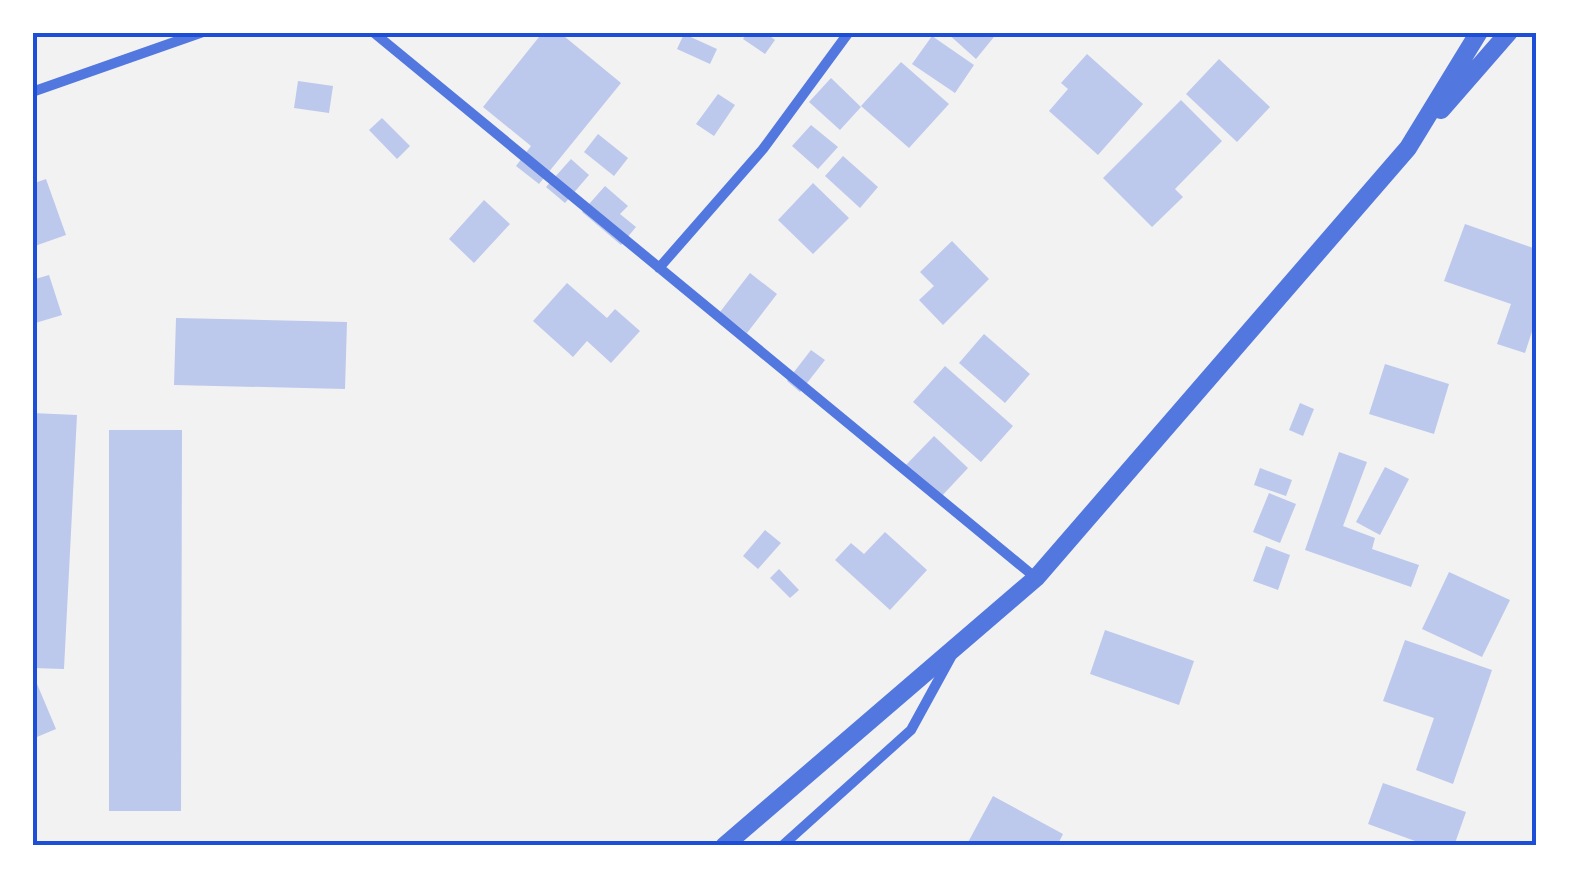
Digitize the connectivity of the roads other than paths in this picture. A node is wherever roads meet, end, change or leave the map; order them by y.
1 (203, 32) edge
2 (373, 32) edge
3 (850, 32) edge
4 (1478, 32) edge
5 (1509, 32) edge
6 (32, 92) edge
7 (1408, 148) junction
8 (658, 268) junction
9 (1036, 578) junction
10 (954, 651) junction
11 (724, 846) edge
12 (782, 846) edge

1 - 6 street
2 - 8 street
3 - 8 street
4 - 7 street
5 - 7 street
7 - 9 street
8 - 9 street
9 - 10 street
10 - 11 street
10 - 12 street

